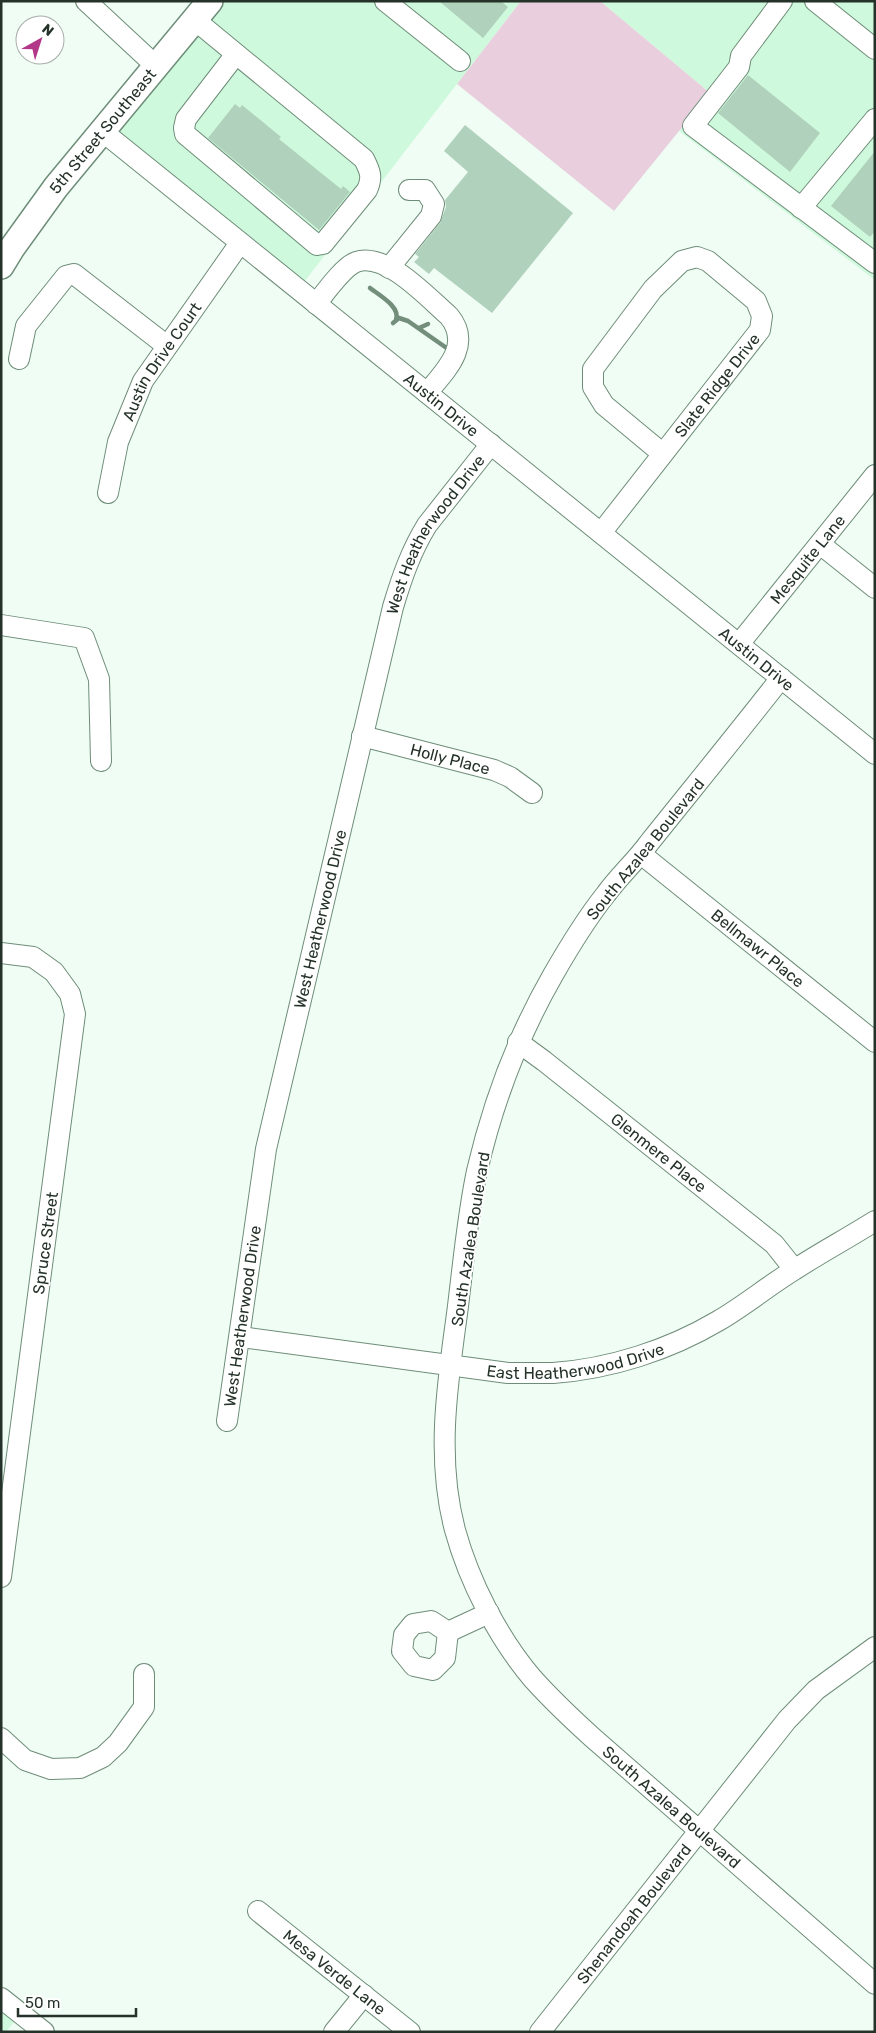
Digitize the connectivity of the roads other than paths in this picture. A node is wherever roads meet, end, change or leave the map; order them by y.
1 (86, 1) edge
2 (385, 1) edge
3 (782, 1) edge
4 (815, 1) edge
5 (203, 10) edge
6 (875, 49) edge
7 (236, 54) junction
8 (460, 61) dead end
9 (156, 66) junction
10 (875, 119) edge
11 (102, 131) junction
12 (409, 190) dead end
13 (801, 208) junction
14 (240, 243) junction
15 (5, 251) edge
16 (875, 263) edge
17 (389, 268) junction
18 (316, 304) junction
19 (167, 346) junction
20 (19, 359) dead end
21 (427, 394) junction
22 (491, 444) junction
23 (662, 454) junction
24 (875, 475) edge
25 (108, 493) dead end
26 (601, 533) junction
27 (820, 544) junction
28 (875, 588) edge
29 (1, 625) edge
30 (739, 644) junction
31 (782, 678) junction
32 (362, 736) junction
33 (875, 754) edge
34 (101, 761) dead end
35 (532, 793) dead end
36 (641, 854) junction
37 (1, 953) edge
38 (518, 1042) junction
39 (875, 1042) edge
40 (875, 1221) edge
41 (794, 1269) junction
42 (241, 1337) junction
43 (450, 1364) junction
44 (227, 1421) dead end
45 (5, 1525) edge
46 (1, 1577) edge
47 (489, 1613) junction
48 (448, 1632) dead end
49 (875, 1647) edge
50 (144, 1674) dead end
51 (1, 1738) edge
52 (699, 1829) junction
53 (258, 1911) dead end
54 (875, 1984) edge
55 (364, 1995) junction
56 (1, 1998) edge
57 (44, 2032) edge
58 (334, 2032) edge
59 (410, 2032) edge
60 (540, 2032) edge

1 - 9 street
2 - 8 street
3 - 13 street
4 - 6 street
5 - 7 street
5 - 9 main road, 5th Street Southeast
7 - 7 street
9 - 11 main road, 5th Street Southeast
10 - 13 street
11 - 14 street, Austin Drive
11 - 15 main road, 5th Street Southeast
12 - 17 street
13 - 16 street
14 - 18 street, Austin Drive
14 - 19 street, Austin Drive Court
17 - 18 street
17 - 21 street
18 - 21 street, Austin Drive
19 - 20 street
19 - 25 street, Austin Drive Court
21 - 22 street, Austin Drive
22 - 26 street, Austin Drive
22 - 32 street, West Heatherwood Drive
23 - 23 street, Slate Ridge Drive
23 - 26 street, Slate Ridge Drive
24 - 27 street, Mesquite Lane
26 - 30 street, Austin Drive
27 - 28 street
27 - 30 street, Mesquite Lane
29 - 34 street
30 - 31 street, Austin Drive
31 - 33 street, Austin Drive
31 - 36 street, South Azalea Boulevard
32 - 35 street, Holly Place
32 - 42 street, West Heatherwood Drive
36 - 38 street, South Azalea Boulevard
36 - 39 street, Bellmawr Place
37 - 45 street, Spruce Street
38 - 41 street, Glenmere Place
38 - 43 street, South Azalea Boulevard
40 - 41 street, East Heatherwood Drive
41 - 43 street, East Heatherwood Drive
42 - 43 street, East Heatherwood Drive
42 - 44 street, West Heatherwood Drive
43 - 47 street, South Azalea Boulevard
45 - 46 street, Spruce Street
47 - 48 street
47 - 52 street, South Azalea Boulevard
49 - 52 street, Shenandoah Boulevard
50 - 51 street
52 - 54 street, South Azalea Boulevard
52 - 60 street, Shenandoah Boulevard
53 - 55 street, Mesa Verde Lane
55 - 58 street
55 - 59 street, Mesa Verde Lane
56 - 57 street

